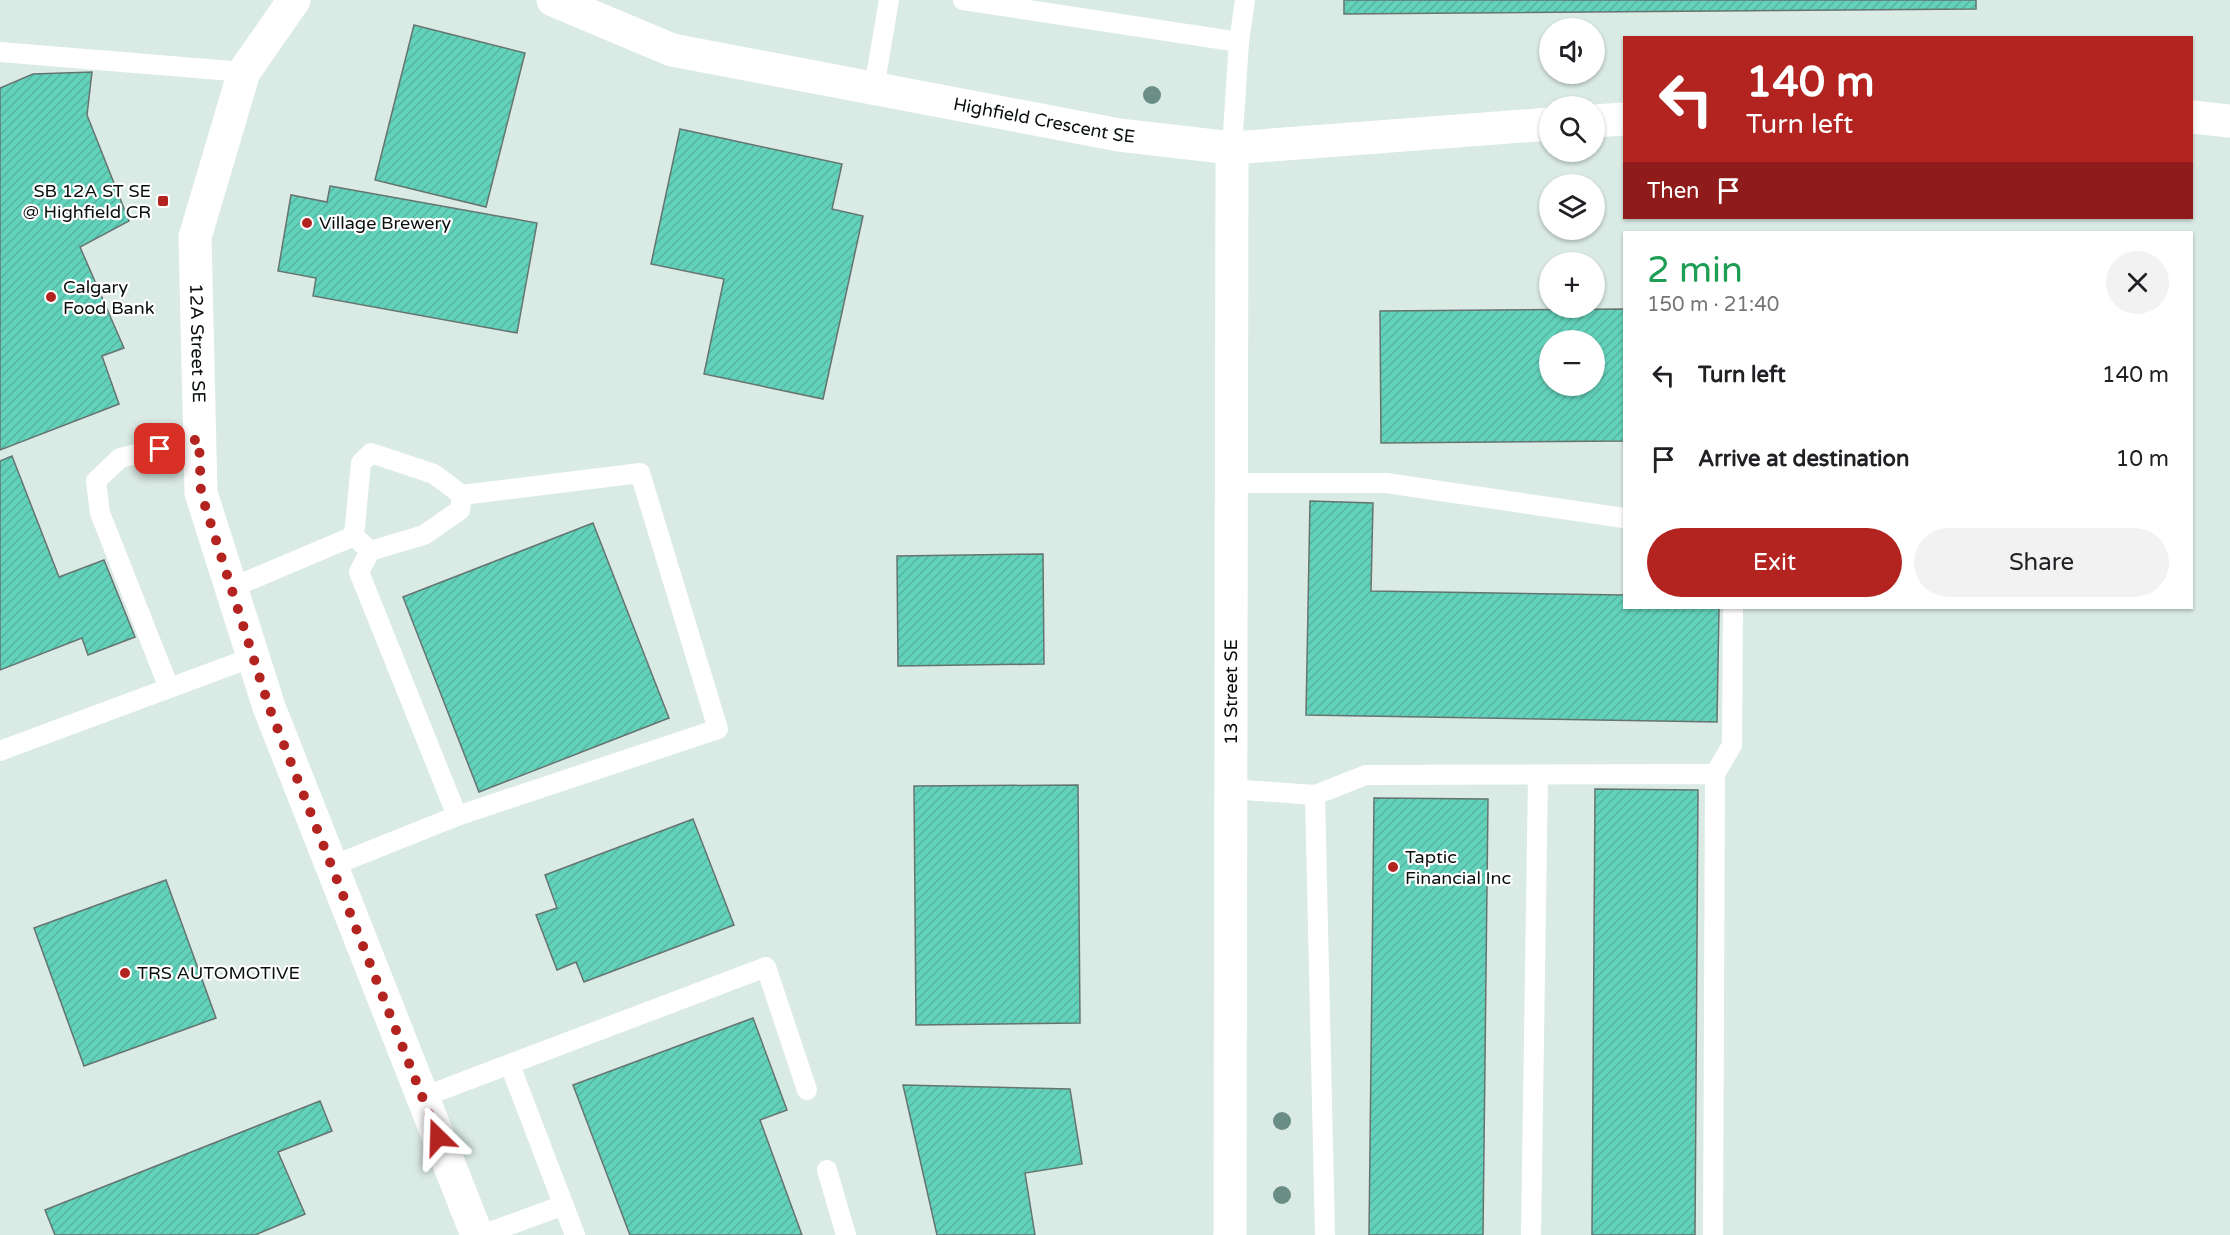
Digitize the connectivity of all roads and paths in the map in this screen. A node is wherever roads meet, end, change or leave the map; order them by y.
1 (294, 0) edge
2 (553, 0) edge
3 (889, 0) edge
4 (963, 0) edge
5 (1245, 0) edge
6 (1239, 42) junction
7 (0, 52) edge
8 (244, 72) junction
9 (874, 88) junction
10 (2193, 117) edge
11 (1623, 119) edge
12 (1605, 120) edge
13 (2230, 121) edge
14 (1539, 125) edge
15 (1232, 148) junction
16 (199, 439) junction
17 (1232, 483) junction
18 (462, 495) junction
19 (1623, 518) edge
20 (354, 536) junction
21 (370, 551) junction
22 (231, 588) junction
23 (1733, 609) edge
24 (253, 657) junction
25 (169, 688) junction
26 (0, 751) edge
27 (1715, 774) junction
28 (1538, 775) junction
29 (1231, 789) junction
30 (1315, 795) junction
31 (457, 816) junction
32 (332, 866) junction
33 (510, 1065) junction
34 (807, 1090) dead end
35 (423, 1097) junction
36 (827, 1170) dead end
37 (564, 1205) junction
38 (477, 1235) edge
39 (482, 1235) edge
40 (575, 1235) edge
41 (846, 1235) edge
42 (1230, 1235) edge
43 (1325, 1235) edge
44 (1531, 1235) edge
45 (1713, 1235) edge

1 - 8 street, 12A Street SE
2 - 9 street, Highfield Crescent SE
3 - 9 lane
4 - 6 lane
5 - 6 lane
6 - 15 lane
7 - 8 lane
8 - 16 street, 12A Street SE
9 - 15 street, Highfield Crescent SE
10 - 13 street
11 - 12 street
14 - 15 street, Highfield Crescent SE
15 - 17 street, 13 Street SE
16 - 22 street, 12A Street SE
16 - 25 lane
17 - 19 lane
17 - 29 street, 13 Street SE
18 - 20 lane
18 - 21 lane
18 - 31 lane
20 - 21 lane
20 - 22 lane
21 - 31 lane
22 - 24 street, 12A Street SE
23 - 27 lane
24 - 25 lane
24 - 32 street, 12A Street SE
25 - 26 lane
27 - 28 lane
27 - 45 lane
28 - 30 lane
28 - 44 lane
29 - 30 lane
29 - 42 street, 13 Street SE
30 - 43 lane
31 - 32 lane
32 - 35 street, 12A Street SE
33 - 34 lane
33 - 35 lane
33 - 37 lane
35 - 38 street, 12A Street SE
36 - 41 lane
37 - 39 lane
37 - 40 lane

